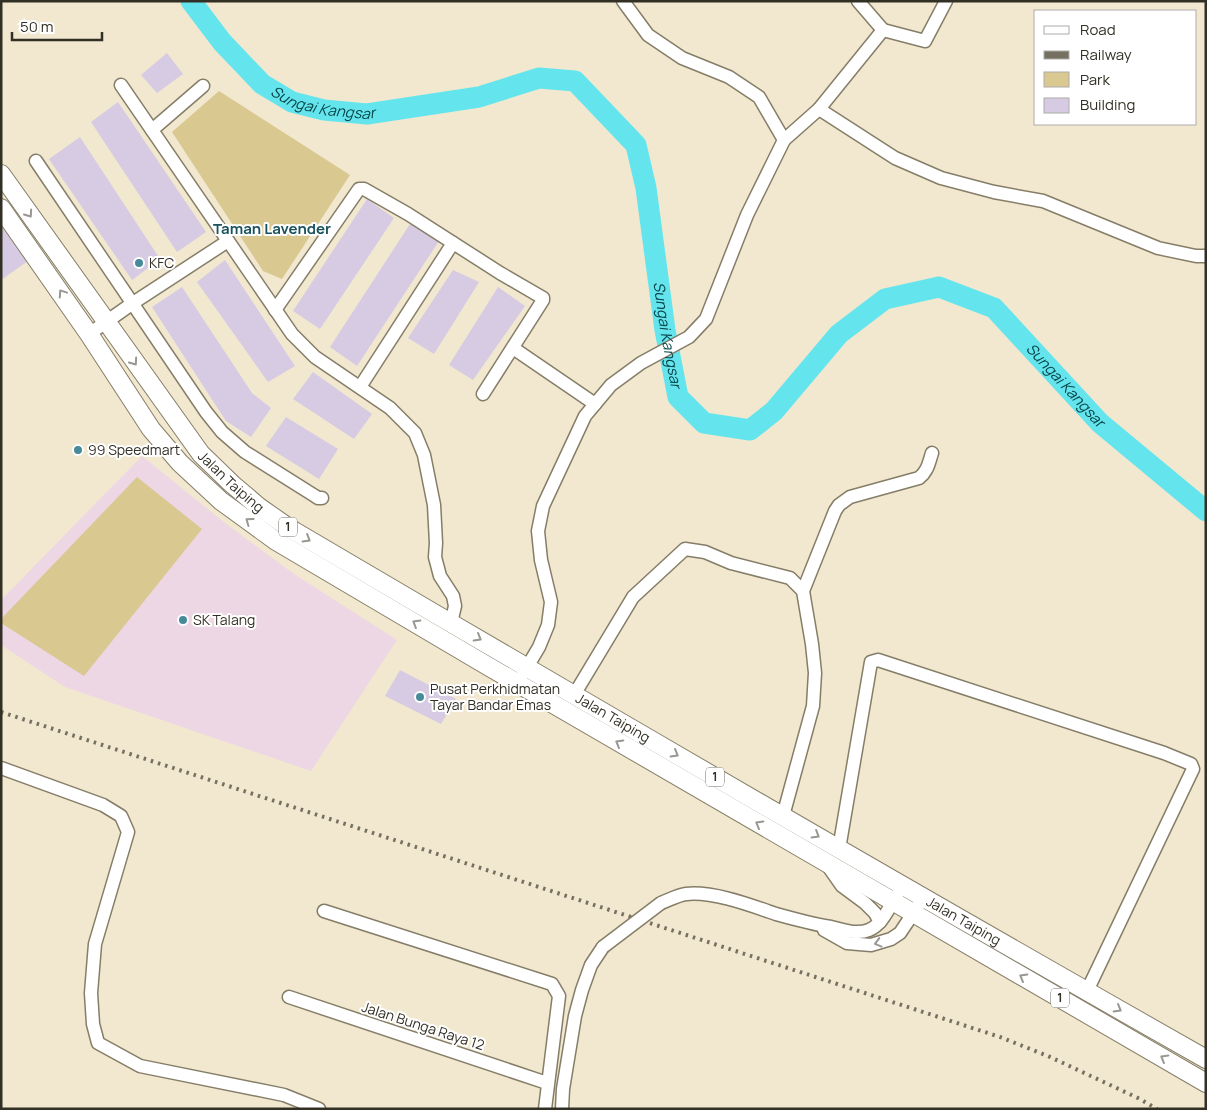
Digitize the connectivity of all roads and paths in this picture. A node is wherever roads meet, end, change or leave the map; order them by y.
1 (623, 1) edge
2 (858, 1) edge
3 (946, 1) edge
4 (883, 30) junction
5 (121, 85) dead end
6 (203, 86) dead end
7 (819, 109) junction
8 (152, 130) junction
9 (784, 140) junction
10 (36, 161) dead end
11 (1, 174) edge
12 (1, 208) edge
13 (228, 241) junction
14 (453, 243) junction
15 (1206, 256) edge
16 (133, 303) junction
17 (275, 310) junction
18 (106, 322) junction
19 (89, 334) junction
20 (512, 348) junction
21 (360, 387) junction
22 (482, 394) dead end
23 (595, 404) junction
24 (932, 453) dead end
25 (322, 498) dead end
26 (803, 591) junction
27 (451, 623) junction
28 (527, 668) junction
29 (518, 684) junction
30 (574, 695) junction
31 (1, 768) edge
32 (784, 816) junction
33 (839, 849) junction
34 (826, 862) junction
35 (903, 885) junction
36 (924, 897) junction
37 (892, 901) junction
38 (324, 911) dead end
39 (914, 914) junction
40 (880, 922) junction
41 (813, 924) junction
42 (1087, 991) junction
43 (289, 997) dead end
44 (1206, 1059) edge
45 (547, 1083) junction
46 (1206, 1083) edge
47 (319, 1109) edge
48 (545, 1109) edge
49 (562, 1109) edge

1 - 9 street
2 - 4 street
3 - 4 street
4 - 7 street
5 - 8 street
6 - 8 street
7 - 9 street
7 - 15 street
8 - 13 street
9 - 23 street
10 - 16 street
11 -> 18 highway, Jalan Taiping / 1
19 -> 12 highway, Jalan Taiping / 1
13 - 16 street
13 - 17 street
14 - 17 street
14 - 20 street
14 - 21 street
16 - 18 street
16 - 25 street
17 - 21 street
18 - 19 street
18 -> 27 highway, Jalan Taiping / 1
29 -> 19 highway, Jalan Taiping / 1
20 - 22 street
20 - 23 street
21 - 27 street
23 - 28 street
24 - 26 street
26 - 30 street
26 - 32 street
27 -> 28 highway, Jalan Taiping / 1
28 - 29 street
28 - 30 highway, Jalan Taiping / 1
34 -> 29 highway, Jalan Taiping / 1
30 -> 32 highway, Jalan Taiping / 1
31 - 47 street
32 -> 33 highway, Jalan Taiping / 1
33 - 35 highway, Jalan Taiping / 1
33 - 42 street
34 - 37 highway, Jalan Taiping / 1
34 - 40 street
35 - 36 highway, Jalan Taiping / 1
35 - 37 street
36 - 39 street
36 - 42 highway, Jalan Taiping / 1
37 - 39 highway, Jalan Taiping / 1
37 - 40 street
38 - 45 street
39 -> 41 street
46 -> 39 highway, Jalan Taiping / 1
40 - 41 street
41 - 49 street, bridge
42 -> 44 highway, Jalan Taiping / 1
43 - 45 street, Jalan Bunga Raya 12
45 - 48 street

